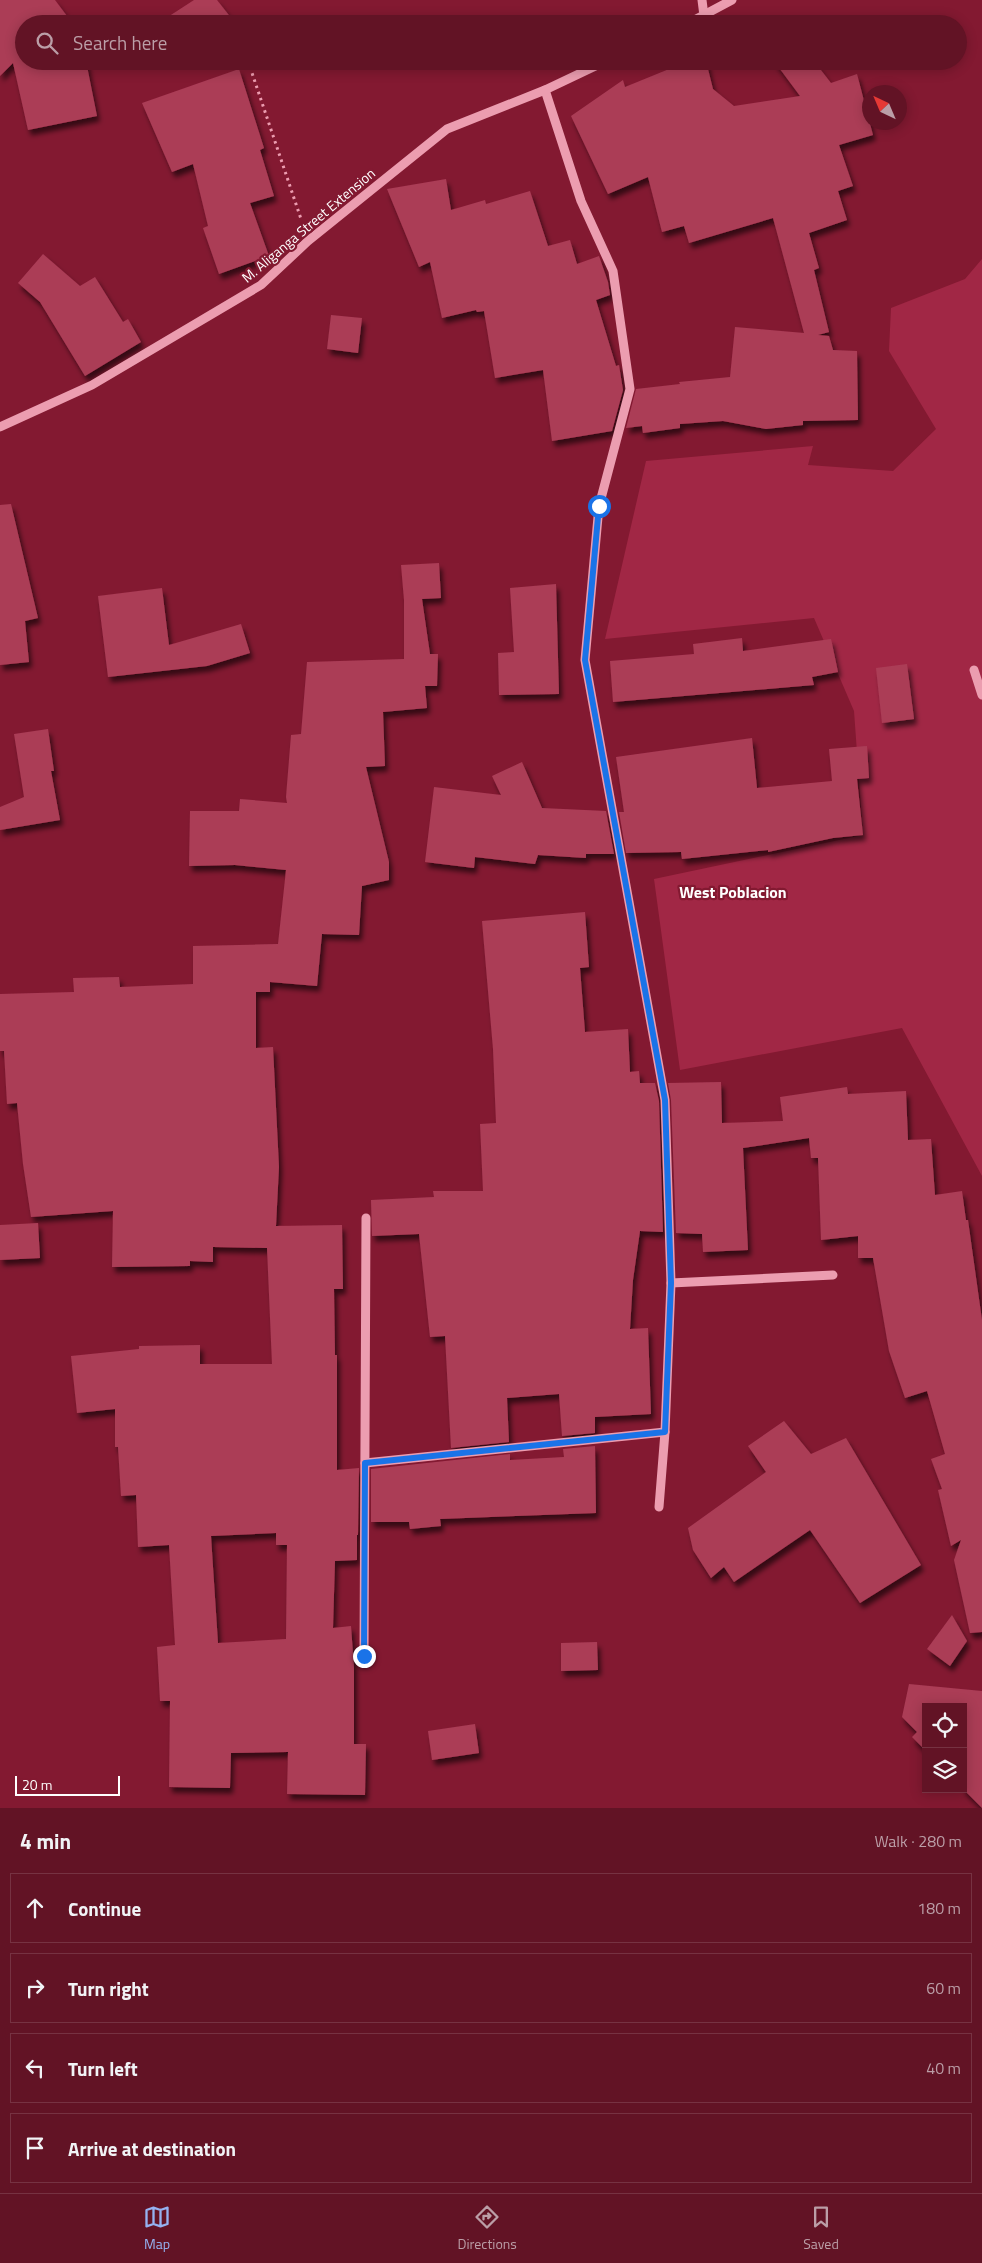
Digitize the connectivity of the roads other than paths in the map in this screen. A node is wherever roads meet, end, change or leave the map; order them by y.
1 (702, 0) edge
2 (732, 0) edge
3 (704, 15) edge
4 (706, 15) edge
5 (587, 70) edge
6 (545, 90) junction
7 (0, 427) edge
8 (974, 670) dead end
9 (982, 695) edge
10 (366, 1218) dead end
11 (833, 1275) dead end
12 (671, 1283) junction
13 (665, 1432) junction
14 (365, 1463) junction
15 (659, 1507) dead end
16 (364, 1656) dead end

1 - 3 street
2 - 4 street
5 - 6 street, M. Aliganga Street Extension
6 - 7 street, M. Aliganga Street Extension
6 - 12 street
8 - 9 street
10 - 14 street
11 - 12 street
12 - 13 street
13 - 14 street
13 - 15 street
14 - 16 street

